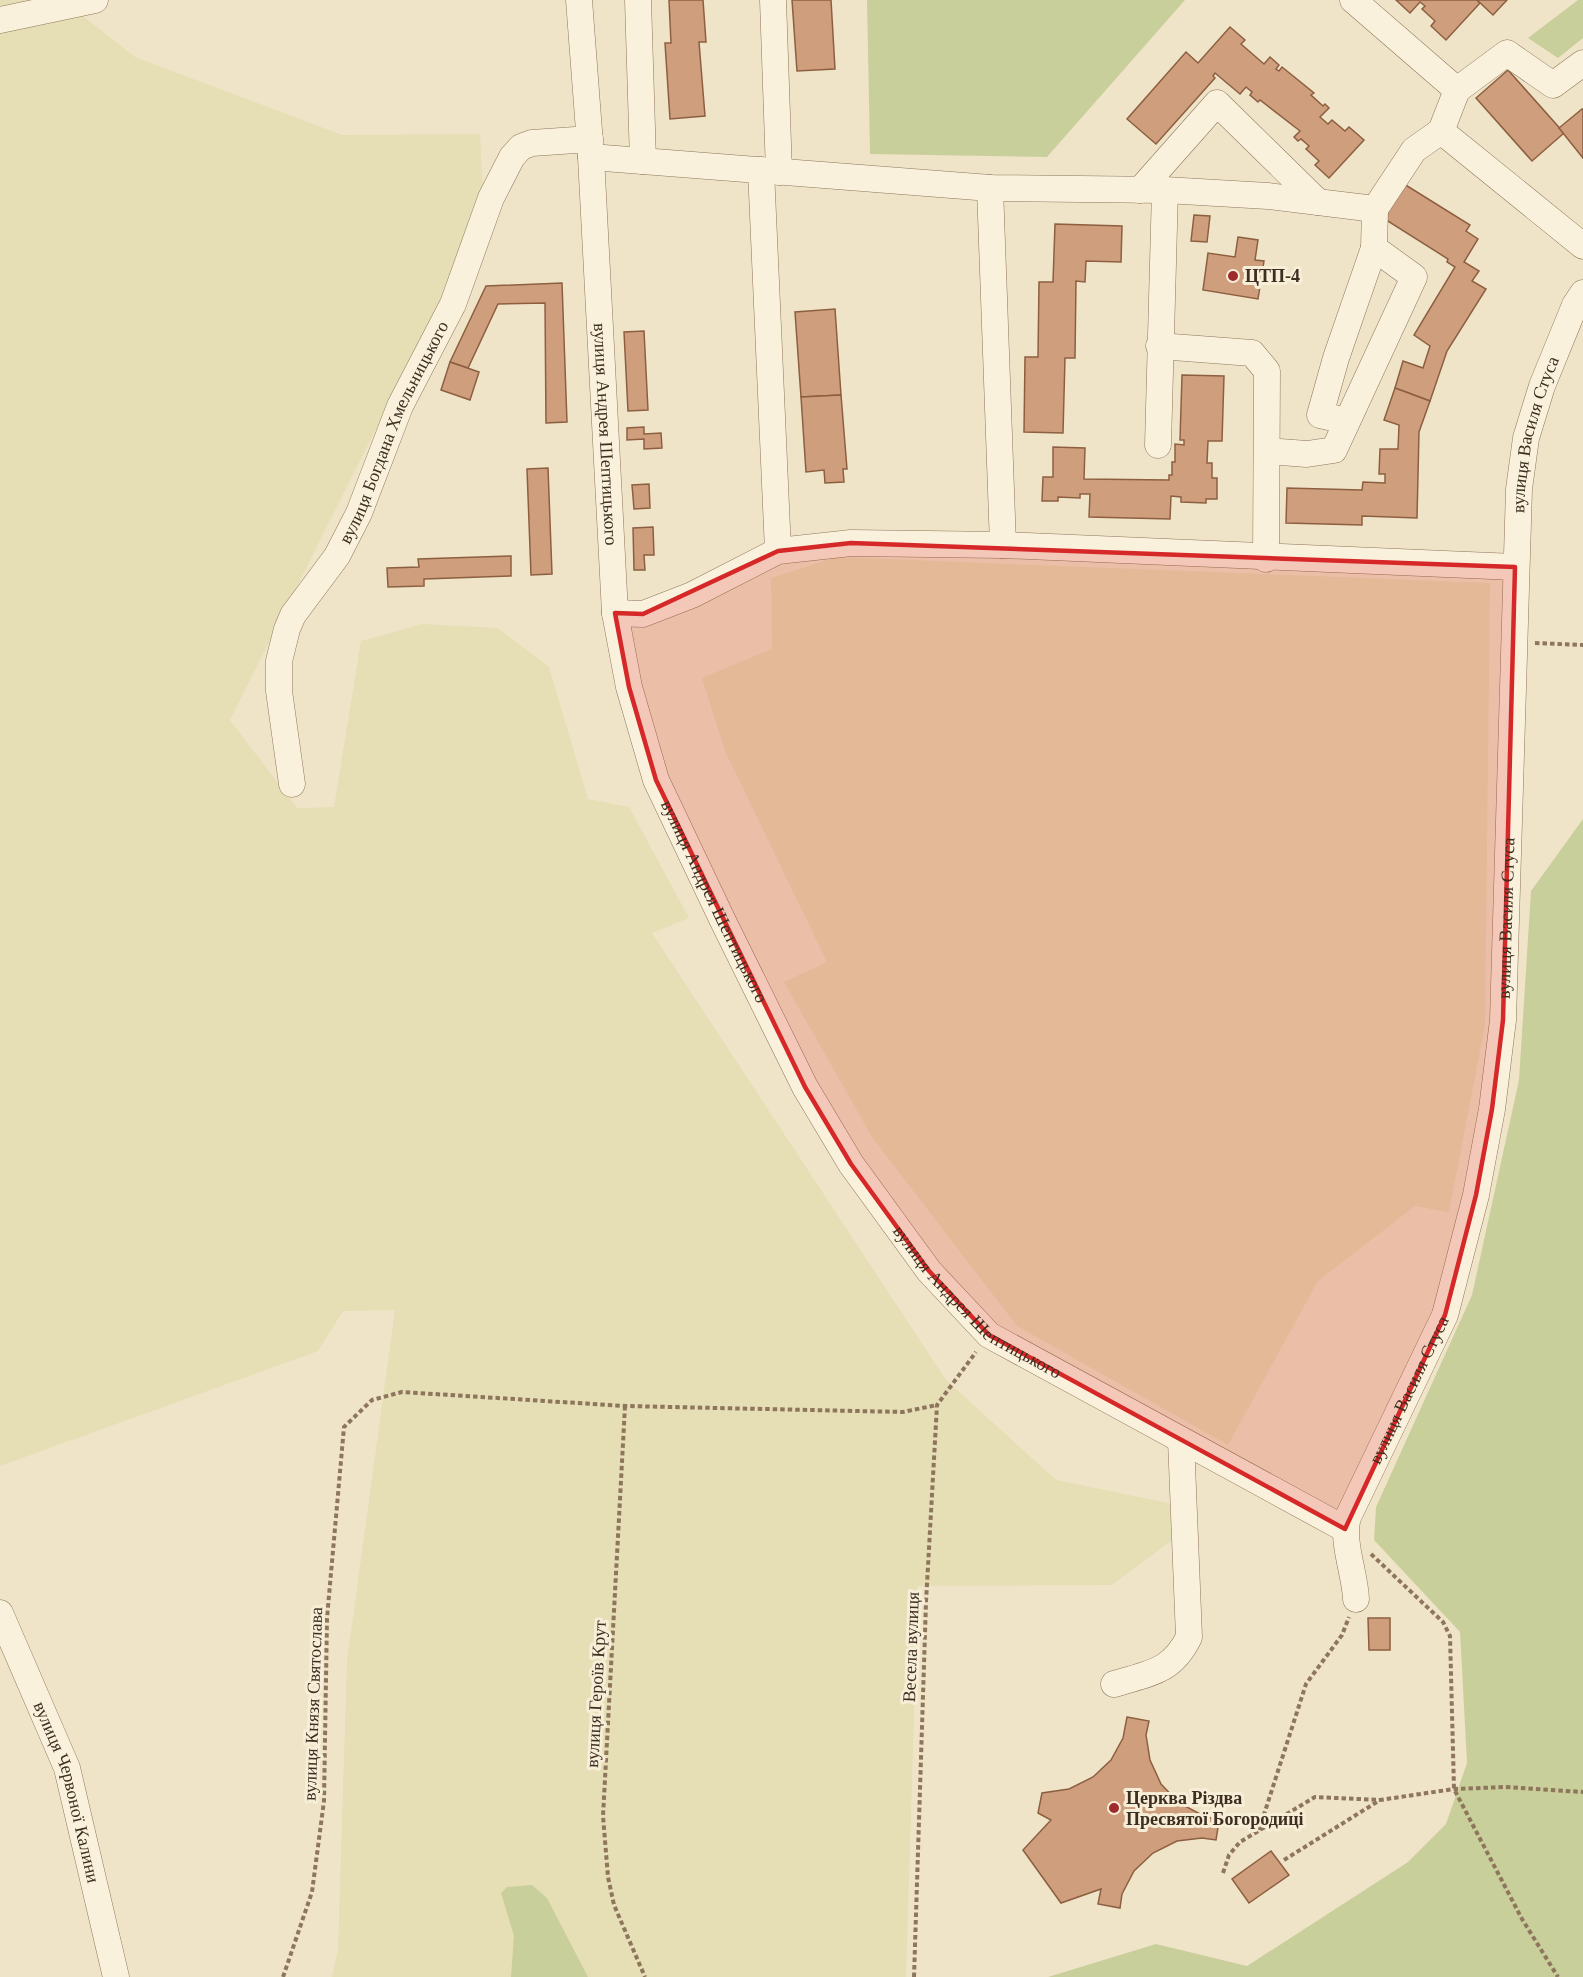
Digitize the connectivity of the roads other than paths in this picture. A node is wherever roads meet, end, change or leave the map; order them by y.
1 (95, 0) edge
2 (579, 0) edge
3 (638, 0) edge
4 (773, 0) edge
5 (1353, 0) edge
6 (0, 21) edge
7 (1583, 63) edge
8 (1456, 90) junction
9 (1441, 131) junction
10 (590, 148) junction
11 (643, 161) junction
12 (770, 171) junction
13 (990, 188) junction
14 (1153, 190) junction
15 (1318, 202) junction
16 (1375, 209) junction
17 (1583, 246) edge
18 (1374, 248) junction
19 (1583, 293) edge
20 (1159, 346) junction
21 (1347, 421) junction
22 (1158, 445) dead end
23 (1267, 452) junction
24 (1003, 545) junction
25 (778, 551) junction
26 (1266, 559) junction
27 (1515, 567) junction
28 (615, 613) junction
29 (292, 784) dead end
30 (1181, 1440) junction
31 (1345, 1529) junction
32 (1356, 1599) road end
33 (0, 1613) edge
34 (1114, 1684) dead end
35 (117, 1977) edge

1 - 6 street
2 - 10 street, вулиця Андрея Шептицького
3 - 11 street
4 - 12 street
5 - 8 street
7 - 8 street
8 - 9 street
9 - 16 street
9 - 17 street
10 - 11 street, вулиця Богдана Хмельницького
10 - 28 street, вулиця Андрея Шептицького
10 - 29 street, вулиця Богдана Хмельницького
11 - 12 street, вулиця Богдана Хмельницького
12 - 13 street, вулиця Богдана Хмельницького
12 - 25 street
13 - 14 street, вулиця Богдана Хмельницького
13 - 24 street
14 - 15 street, вулиця Богдана Хмельницького
14 - 15 street
14 - 20 street
15 - 16 street, вулиця Богдана Хмельницького
16 - 18 street
18 - 21 street
18 - 21 street
19 - 27 street, вулиця Василя Стуса
20 - 22 street
20 - 23 street
21 - 23 street
23 - 26 street
24 - 25 street
24 - 26 street
25 - 28 street
26 - 27 street
27 - 31 street, вулиця Василя Стуса
28 - 30 street, вулиця Андрея Шептицького
30 - 31 street, вулиця Андрея Шептицького
30 - 34 street
31 - 32 street
33 - 35 street, вулиця Червоної Калини

